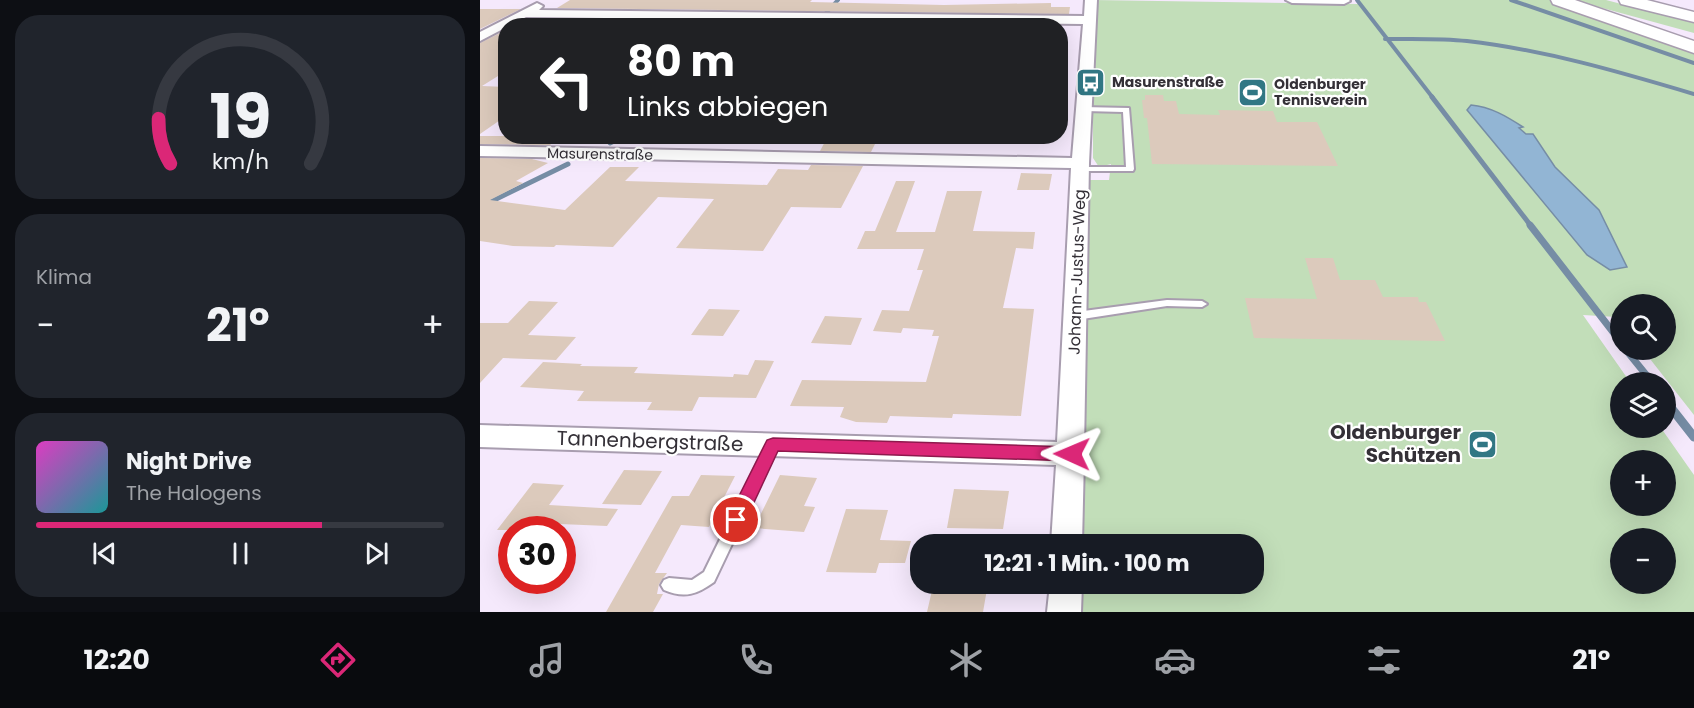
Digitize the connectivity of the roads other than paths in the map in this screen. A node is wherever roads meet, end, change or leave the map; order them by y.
1 (549, 0) edge
2 (1292, 0) edge
3 (1559, 0) edge
4 (1569, 0) edge
5 (1628, 0) edge
6 (1653, 0) edge
7 (1344, 1) edge
8 (1090, 10) edge
9 (1694, 11) edge
10 (525, 13) junction
11 (1694, 17) edge
12 (516, 18) edge
13 (498, 27) edge
14 (1694, 34) edge
15 (480, 37) edge
16 (1694, 47) edge
17 (1085, 109) junction
18 (480, 151) edge
19 (1080, 166) junction
20 (1202, 304) dead end
21 (1076, 316) junction
22 (480, 436) edge
23 (773, 445) junction
24 (1072, 454) junction
25 (1068, 534) edge
26 (669, 585) dead end
27 (1065, 594) edge
28 (1064, 612) edge

1 - 10 street
2 - 7 street
3 - 16 highway
4 - 14 highway
5 - 11 highway
6 - 9 highway
8 - 10 street
8 - 17 street, Johann-Justus-Weg
10 - 12 street
13 - 15 street
17 - 19 street, Johann-Justus-Weg
17 - 19 lane
18 - 19 street, Masurenstraße
19 - 21 street, Johann-Justus-Weg
20 - 21 lane
21 - 24 street, Johann-Justus-Weg
22 - 23 street, Tannenbergstraße
23 - 24 street, Tannenbergstraße
23 - 26 lane
24 - 25 street, Johann-Justus-Weg
27 - 28 street

